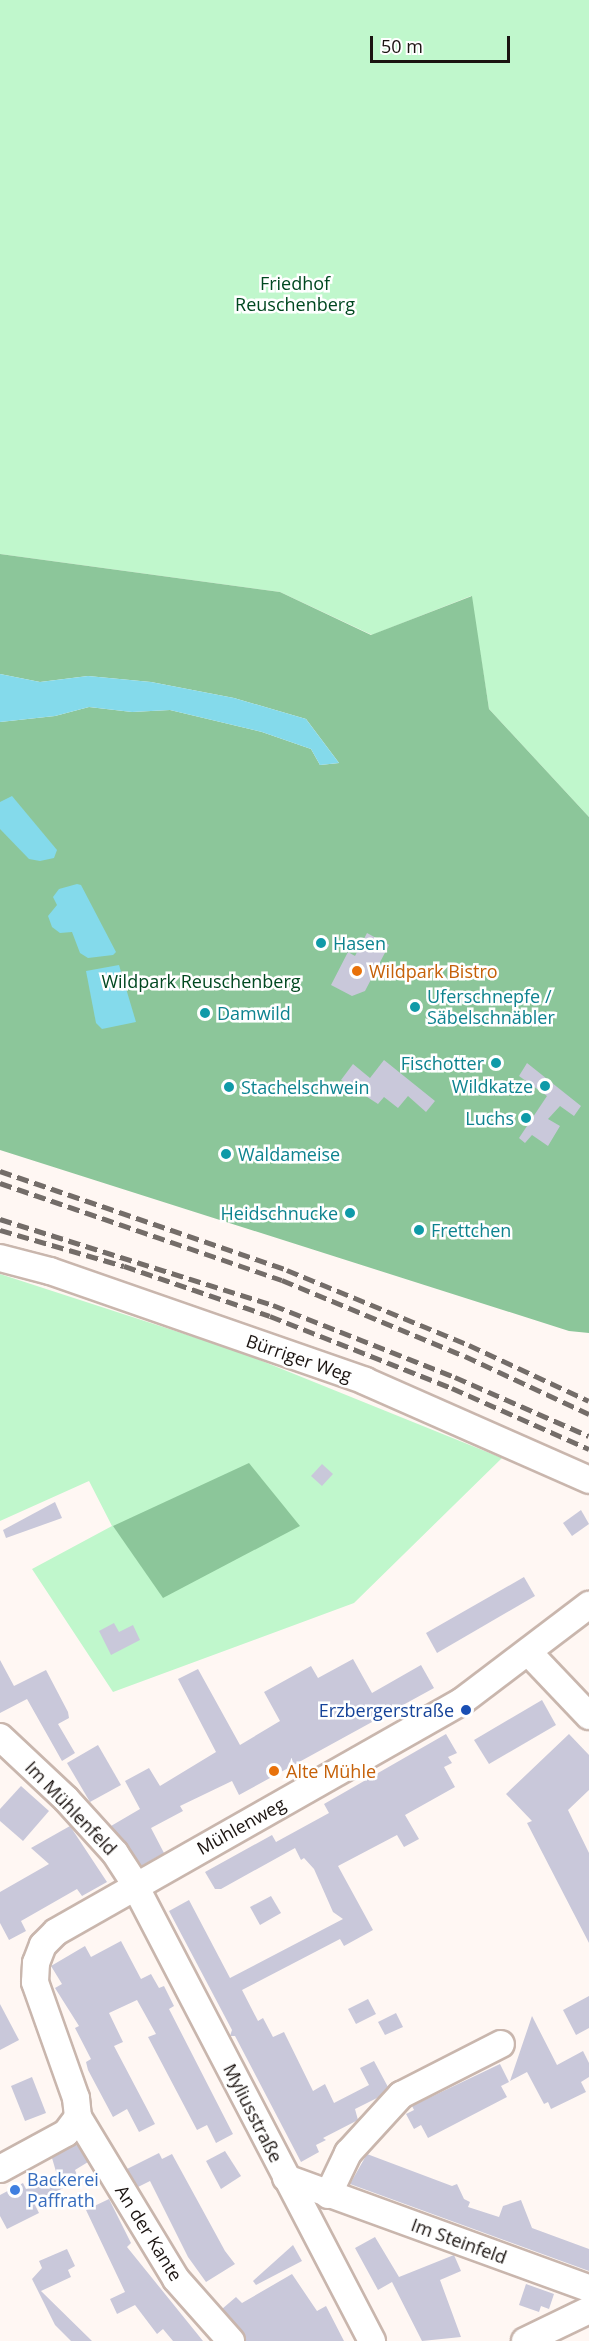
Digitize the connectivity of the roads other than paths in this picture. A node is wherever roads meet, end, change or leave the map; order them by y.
1 (0, 1258) edge
2 (589, 1480) edge
3 (589, 1605) edge
4 (529, 1653) junction
5 (589, 1716) edge
6 (0, 1737) edge
7 (135, 1885) junction
8 (501, 2044) dead end
9 (78, 2117) junction
10 (0, 2169) edge
11 (286, 2178) junction
12 (328, 2195) junction
13 (589, 2288) edge
14 (589, 2310) edge
15 (231, 2341) edge
16 (372, 2341) edge
17 (525, 2341) edge

1 - 2 street, Bürriger Weg
3 - 4 street, Mühlenweg
4 - 5 street
4 - 7 street, Mühlenweg
6 - 7 street, Im Mühlenfeld
7 - 9 street, Mühlenweg
7 - 11 street, Myliusstraße
8 - 12 street
9 - 10 street
9 - 15 street, An der Kante
11 - 12 street, Im Steinfeld
11 - 16 street, Myliusstraße
12 - 13 street, Im Steinfeld
14 - 17 street

